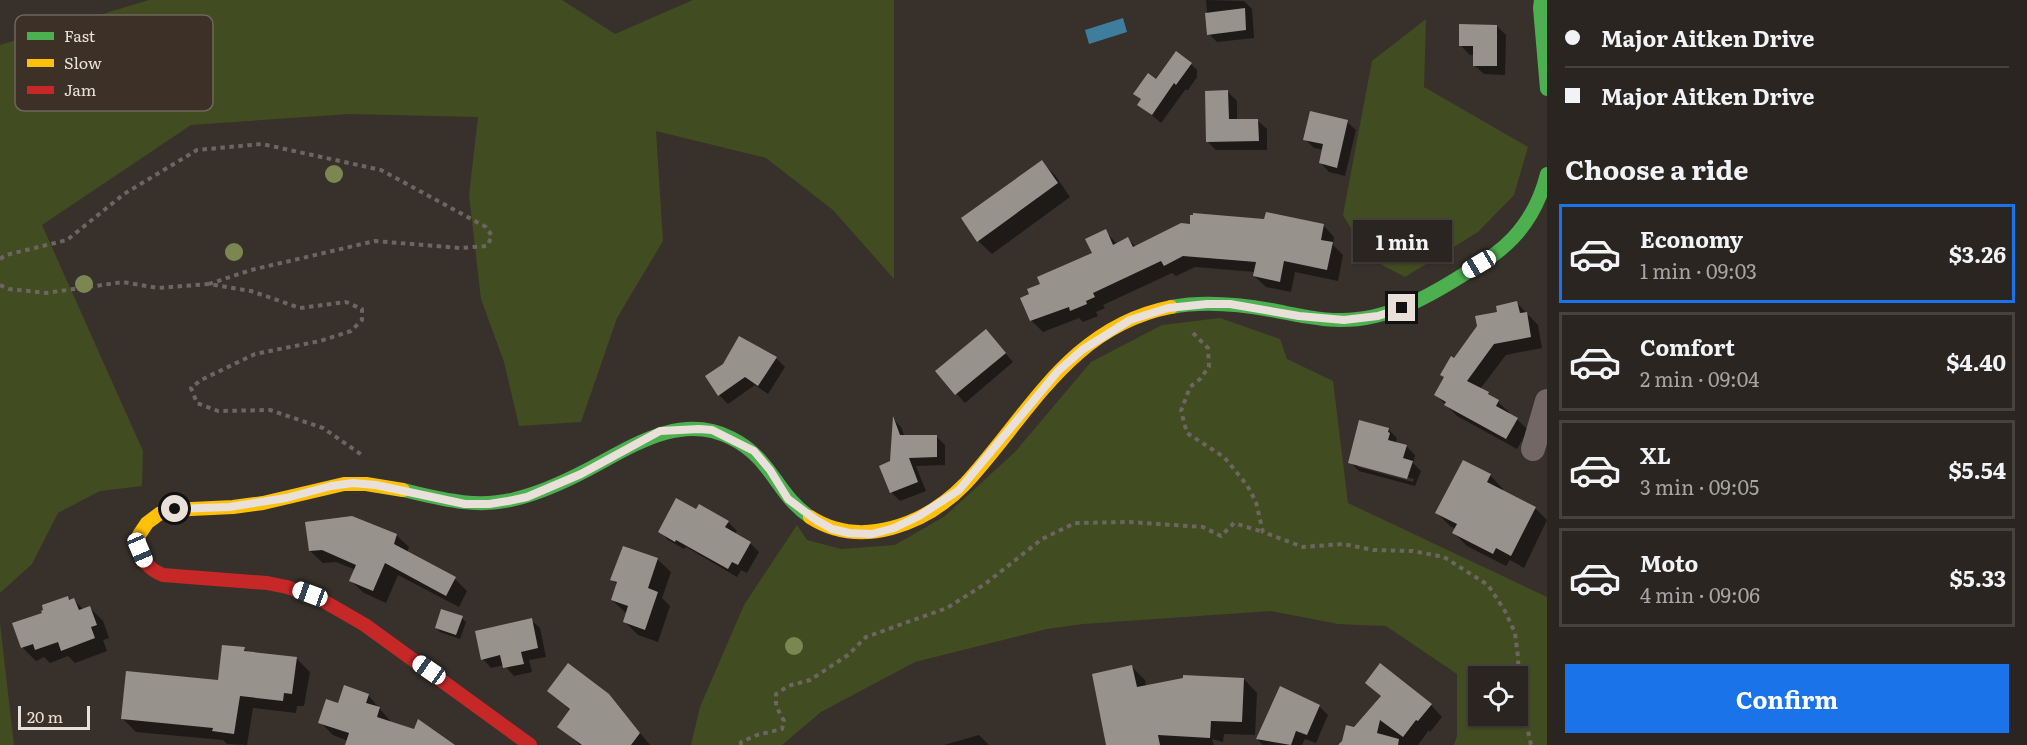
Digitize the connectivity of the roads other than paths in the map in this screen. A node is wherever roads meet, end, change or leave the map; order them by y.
1 (1541, 0) edge
2 (1546, 60) edge
3 (1547, 89) edge
4 (1547, 174) edge
5 (1547, 401) edge
6 (1533, 449) dead end
7 (530, 745) edge

1 - 2 street
2 - 3 street
4 - 7 street
5 - 6 street

